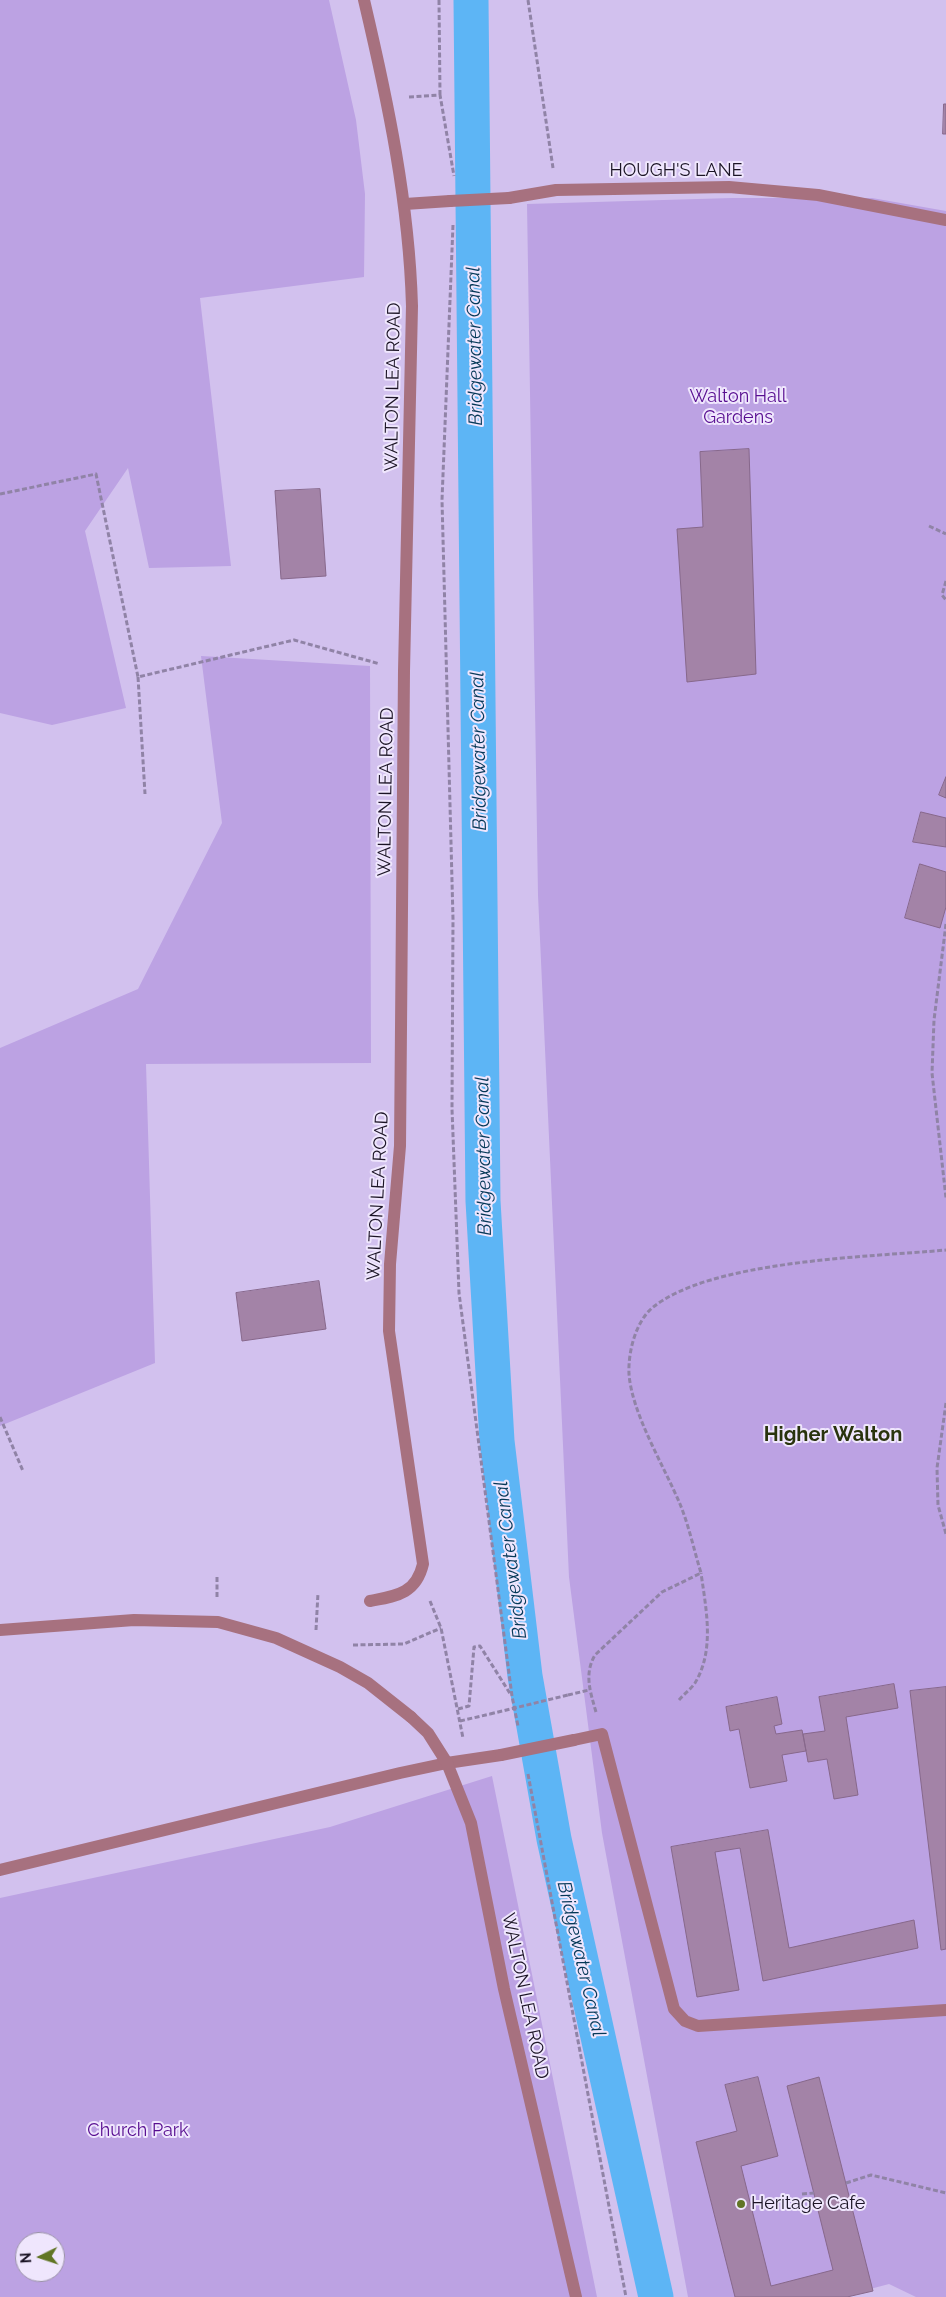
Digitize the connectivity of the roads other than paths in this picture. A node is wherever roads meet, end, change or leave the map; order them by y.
1 (364, 0) edge
2 (405, 204) junction
3 (946, 220) edge
4 (370, 1601) dead end
5 (0, 1630) edge
6 (447, 1763) junction
7 (0, 1870) edge
8 (946, 2010) edge
9 (576, 2297) edge

1 - 2 street, WALTON LEA ROAD
2 - 3 street, HOUGH'S LANE, bridge
2 - 4 street, WALTON LEA ROAD
5 - 6 street, WALTON LEA ROAD
6 - 7 street
6 - 8 street, bridge
6 - 9 street, WALTON LEA ROAD

